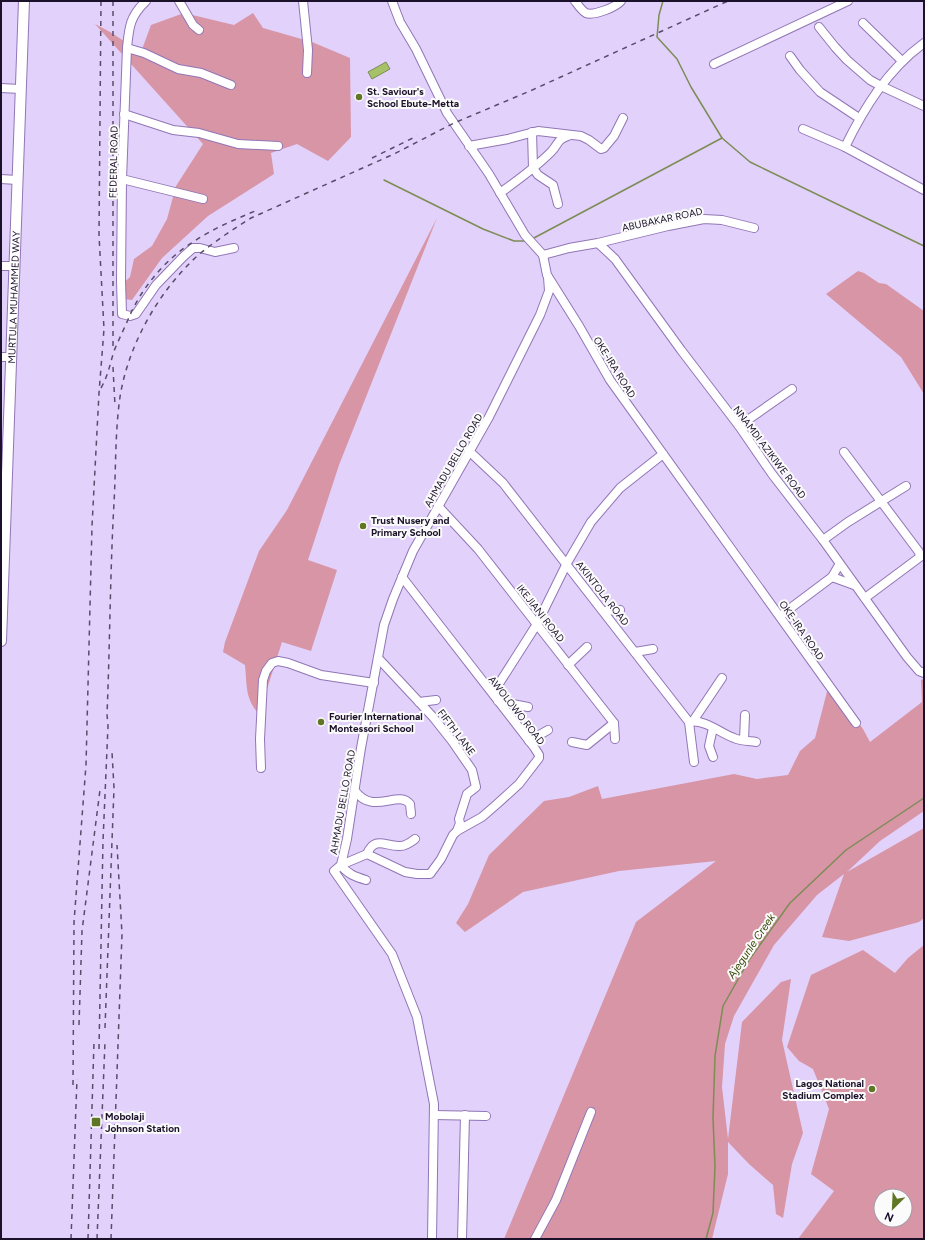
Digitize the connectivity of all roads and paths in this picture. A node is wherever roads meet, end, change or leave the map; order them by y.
1 (24, 1) edge
2 (146, 1) edge
3 (179, 1) edge
4 (303, 1) edge
5 (392, 1) edge
6 (575, 1) edge
7 (621, 1) edge
8 (848, 1) edge
9 (863, 23) dead end
10 (819, 27) dead end
11 (199, 30) dead end
12 (924, 43) edge
13 (127, 48) junction
14 (790, 56) dead end
15 (902, 61) junction
16 (714, 64) dead end
17 (307, 73) dead end
18 (231, 85) dead end
19 (881, 86) junction
20 (1, 88) edge
21 (20, 89) junction
22 (924, 106) edge
23 (124, 114) junction
24 (623, 118) dead end
25 (859, 118) junction
26 (803, 128) dead end
27 (532, 132) junction
28 (569, 135) junction
29 (278, 146) dead end
30 (468, 146) junction
31 (845, 147) junction
32 (533, 168) junction
33 (1, 179) edge
34 (17, 180) junction
35 (122, 180) junction
36 (924, 190) edge
37 (500, 193) junction
38 (203, 199) dead end
39 (558, 204) dead end
40 (754, 228) dead end
41 (598, 243) junction
42 (234, 248) dead end
43 (543, 255) junction
44 (1, 266) edge
45 (15, 266) junction
46 (547, 275) junction
47 (6, 357) edge
48 (792, 390) dead end
49 (738, 426) junction
50 (469, 451) junction
51 (844, 452) dead end
52 (663, 454) junction
53 (906, 486) dead end
54 (881, 502) junction
55 (438, 506) junction
56 (823, 540) junction
57 (567, 564) junction
58 (840, 564) junction
59 (2, 570) edge
60 (402, 577) junction
61 (832, 577) junction
62 (854, 585) junction
63 (864, 598) junction
64 (620, 610) dead end
65 (604, 611) junction
66 (780, 616) junction
67 (537, 624) junction
68 (1, 641) edge
69 (587, 647) dead end
70 (653, 649) dead end
71 (635, 652) junction
72 (378, 658) junction
73 (568, 665) junction
74 (924, 673) edge
75 (722, 678) dead end
76 (374, 683) junction
77 (493, 693) junction
78 (436, 700) dead end
79 (498, 701) junction
80 (419, 702) junction
81 (528, 707) dead end
82 (745, 715) dead end
83 (691, 721) junction
84 (614, 723) junction
85 (856, 723) dead end
86 (713, 728) junction
87 (548, 730) dead end
88 (615, 739) dead end
89 (744, 740) junction
90 (529, 741) junction
91 (572, 742) dead end
92 (756, 742) dead end
93 (713, 757) dead end
94 (694, 762) dead end
95 (261, 768) dead end
96 (355, 791) junction
97 (411, 814) dead end
98 (457, 831) junction
99 (415, 839) dead end
100 (367, 854) junction
101 (341, 865) junction
102 (366, 880) dead end
103 (591, 1112) dead end
104 (434, 1115) junction
105 (465, 1115) junction
106 (486, 1116) dead end
107 (432, 1239) edge
108 (462, 1239) edge
109 (535, 1239) edge

1 - 21 main road, MURTULA MUHAMMED WAY
2 - 13 street, FEDERAL ROAD
3 - 11 street
4 - 17 street
5 - 30 street, OKE-IRA ROAD
6 - 7 street
8 - 16 street
9 - 15 street
10 - 19 street
12 - 15 street
13 - 18 street
13 - 23 street, FEDERAL ROAD
14 - 25 street
15 - 19 street
19 - 22 street
19 - 25 street
20 - 21 street
21 - 34 main road, MURTULA MUHAMMED WAY
23 - 29 street
23 - 35 street, FEDERAL ROAD
24 - 28 street
25 - 31 street
26 - 31 street
27 - 28 street
27 - 30 street
27 - 32 street
28 - 32 street
30 - 37 street, OKE-IRA ROAD
31 - 36 street
32 - 37 street
32 - 39 street
33 - 34 street
34 - 45 main road, MURTULA MUHAMMED WAY
35 - 38 street
35 - 42 street, FEDERAL ROAD
37 - 43 street, OKE-IRA ROAD
40 - 41 street, ABUBAKAR ROAD
41 - 43 street
41 - 49 street, NNAMDI AZIKIWE ROAD
43 - 46 street, OKE-IRA ROAD
44 - 45 street
45 - 47 main road, MURTULA MUHAMMED WAY
46 - 50 street, AHMADU BELLO ROAD
46 - 52 street, OKE-IRA ROAD
47 - 59 main road, MURTULA MUHAMMED WAY
48 - 49 street
49 - 56 street, NNAMDI AZIKIWE ROAD
50 - 55 street, AHMADU BELLO ROAD
50 - 57 street, AKINTOLA ROAD
51 - 54 street
52 - 57 street
52 - 66 street, OKE-IRA ROAD
53 - 54 street
54 - 56 street
54 - 63 street
55 - 60 street, AHMADU BELLO ROAD
55 - 67 street, IKEJIANI ROAD
56 - 58 street, NNAMDI AZIKIWE ROAD
57 - 65 street, AKINTOLA ROAD
57 - 67 street
58 - 61 street
58 - 62 street, NNAMDI AZIKIWE ROAD
59 - 68 main road, MURTULA MUHAMMED WAY
60 - 72 street, AHMADU BELLO ROAD
60 - 77 street, AWOLOWO ROAD
61 - 62 street
61 - 66 street
62 - 63 street, NNAMDI AZIKIWE ROAD
63 - 74 street, NNAMDI AZIKIWE ROAD
64 - 65 street
65 - 71 street, AKINTOLA ROAD
66 - 85 street, OKE-IRA ROAD
67 - 73 street, IKEJIANI ROAD
67 - 77 street
69 - 73 street
70 - 71 street
71 - 83 street, AKINTOLA ROAD
72 - 76 street, AHMADU BELLO ROAD
72 - 80 street, FIFTH LANE
73 - 84 street, IKEJIANI ROAD
75 - 83 street
76 - 95 street
76 - 96 street, AHMADU BELLO ROAD
77 - 79 street, AWOLOWO ROAD
78 - 80 street
79 - 81 street
79 - 90 street, AWOLOWO ROAD
80 - 98 street, FIFTH LANE
82 - 89 street
83 - 86 street
83 - 94 street
84 - 88 street
84 - 91 street
86 - 89 street
86 - 93 street
87 - 90 street
89 - 92 street
90 - 98 street, AWOLOWO ROAD
96 - 97 street
96 - 101 street, AHMADU BELLO ROAD
98 - 100 street, AWOLOWO ROAD
99 - 100 street
100 - 101 street
101 - 102 street, AHMADU BELLO ROAD
101 - 104 street
103 - 109 street
104 - 105 street
104 - 107 street
105 - 106 street
105 - 108 street

